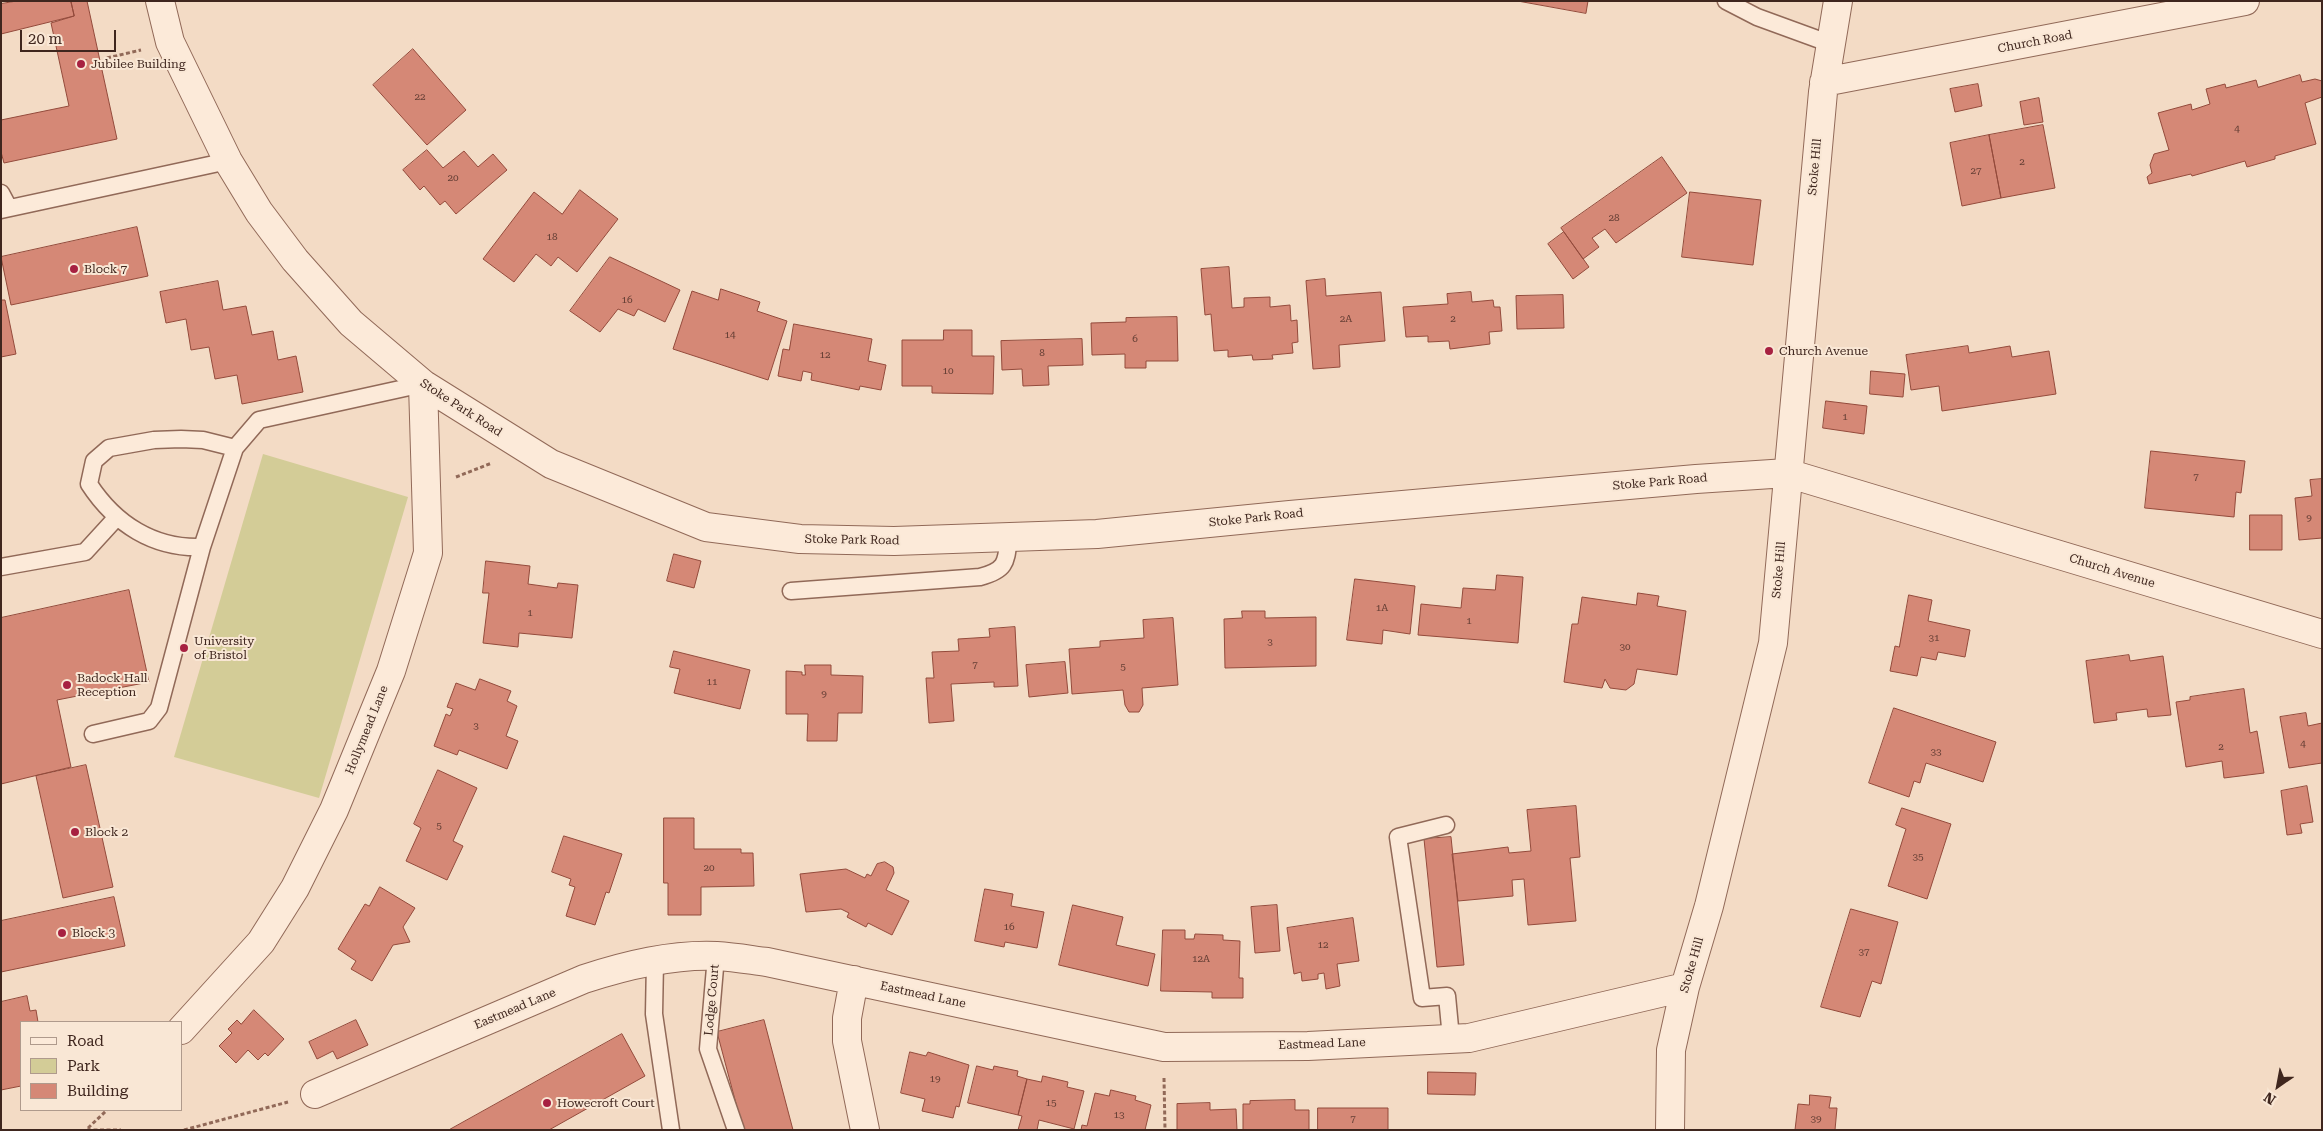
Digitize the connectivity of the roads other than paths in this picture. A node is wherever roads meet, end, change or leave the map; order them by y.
1 (160, 1) edge
2 (1726, 1) edge
3 (1838, 1) edge
4 (2245, 1) edge
5 (1831, 44) junction
6 (1824, 82) junction
7 (228, 161) junction
8 (1, 193) edge
9 (5, 209) edge
10 (423, 384) junction
11 (235, 448) junction
12 (1787, 473) junction
13 (117, 517) junction
14 (1009, 537) junction
15 (202, 547) junction
16 (1, 567) edge
17 (791, 591) dead end
18 (2322, 634) edge
19 (93, 734) dead end
20 (1446, 825) dead end
21 (716, 956) junction
22 (655, 961) junction
23 (854, 980) junction
24 (1685, 987) junction
25 (182, 1029) edge
26 (1451, 1038) junction
27 (315, 1094) road end
28 (671, 1130) edge
29 (736, 1130) edge
30 (865, 1130) edge
31 (1670, 1130) edge

1 - 7 street, Stoke Park Road
2 - 5 lane
3 - 5 street, Stoke Hill
4 - 6 street, Church Road
5 - 6 street, Stoke Hill
6 - 12 street, Stoke Hill
7 - 9 lane
7 - 10 street, Stoke Park Road
8 - 9 lane
10 - 11 lane
10 - 14 street, Stoke Park Road
10 - 25 street, Hollymead Lane
11 - 13 lane
11 - 15 lane
12 - 14 street, Stoke Park Road
12 - 18 street, Church Avenue
12 - 24 street, Stoke Hill
13 - 15 lane
13 - 16 lane
14 - 17 lane
15 - 19 lane
20 - 26 lane
21 - 22 street, Eastmead Lane
21 - 23 street, Eastmead Lane
21 - 29 lane, Lodge Court
22 - 27 street, Eastmead Lane
22 - 28 lane
23 - 26 street, Eastmead Lane
23 - 30 street
24 - 26 street, Eastmead Lane
24 - 31 street, Stoke Hill

